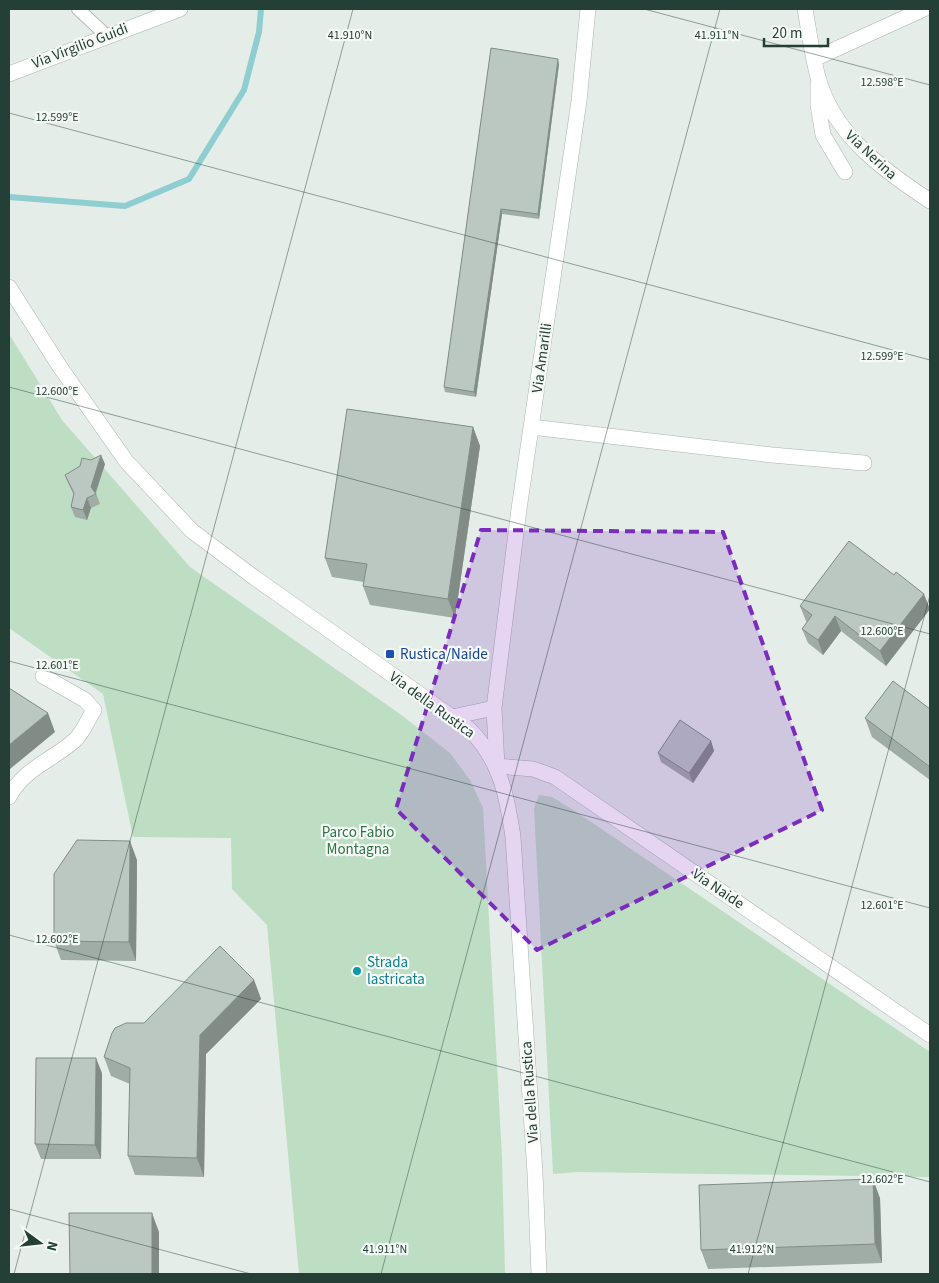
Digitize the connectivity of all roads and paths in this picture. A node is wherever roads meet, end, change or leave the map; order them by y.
1 (78, 9) edge
2 (180, 9) edge
3 (588, 9) edge
4 (805, 9) edge
5 (924, 9) edge
6 (107, 36) junction
7 (814, 59) junction
8 (9, 74) edge
9 (818, 78) junction
10 (845, 172) dead end
11 (930, 201) edge
12 (9, 287) edge
13 (531, 427) junction
14 (864, 462) dead end
15 (43, 676) dead end
16 (494, 708) junction
17 (452, 717) junction
18 (496, 766) junction
19 (9, 796) edge
20 (930, 1035) edge
21 (539, 1274) edge

1 - 6 lane
2 - 6 street, Via Virgilio Guidi
3 - 13 street, Via Amarilli
4 - 7 street, Via Nerina
5 - 7 street
6 - 8 street, Via Virgilio Guidi
7 - 9 street, Via Nerina
9 - 10 street
9 - 11 street, Via Nerina
12 - 17 street, Via della Rustica
13 - 14 street
13 - 16 street, Via Amarilli
15 - 19 street
16 - 17 street
16 - 18 street, Via Amarilli
17 - 18 street, Via della Rustica
18 - 20 street, Via Naide
18 - 21 street, Via della Rustica

